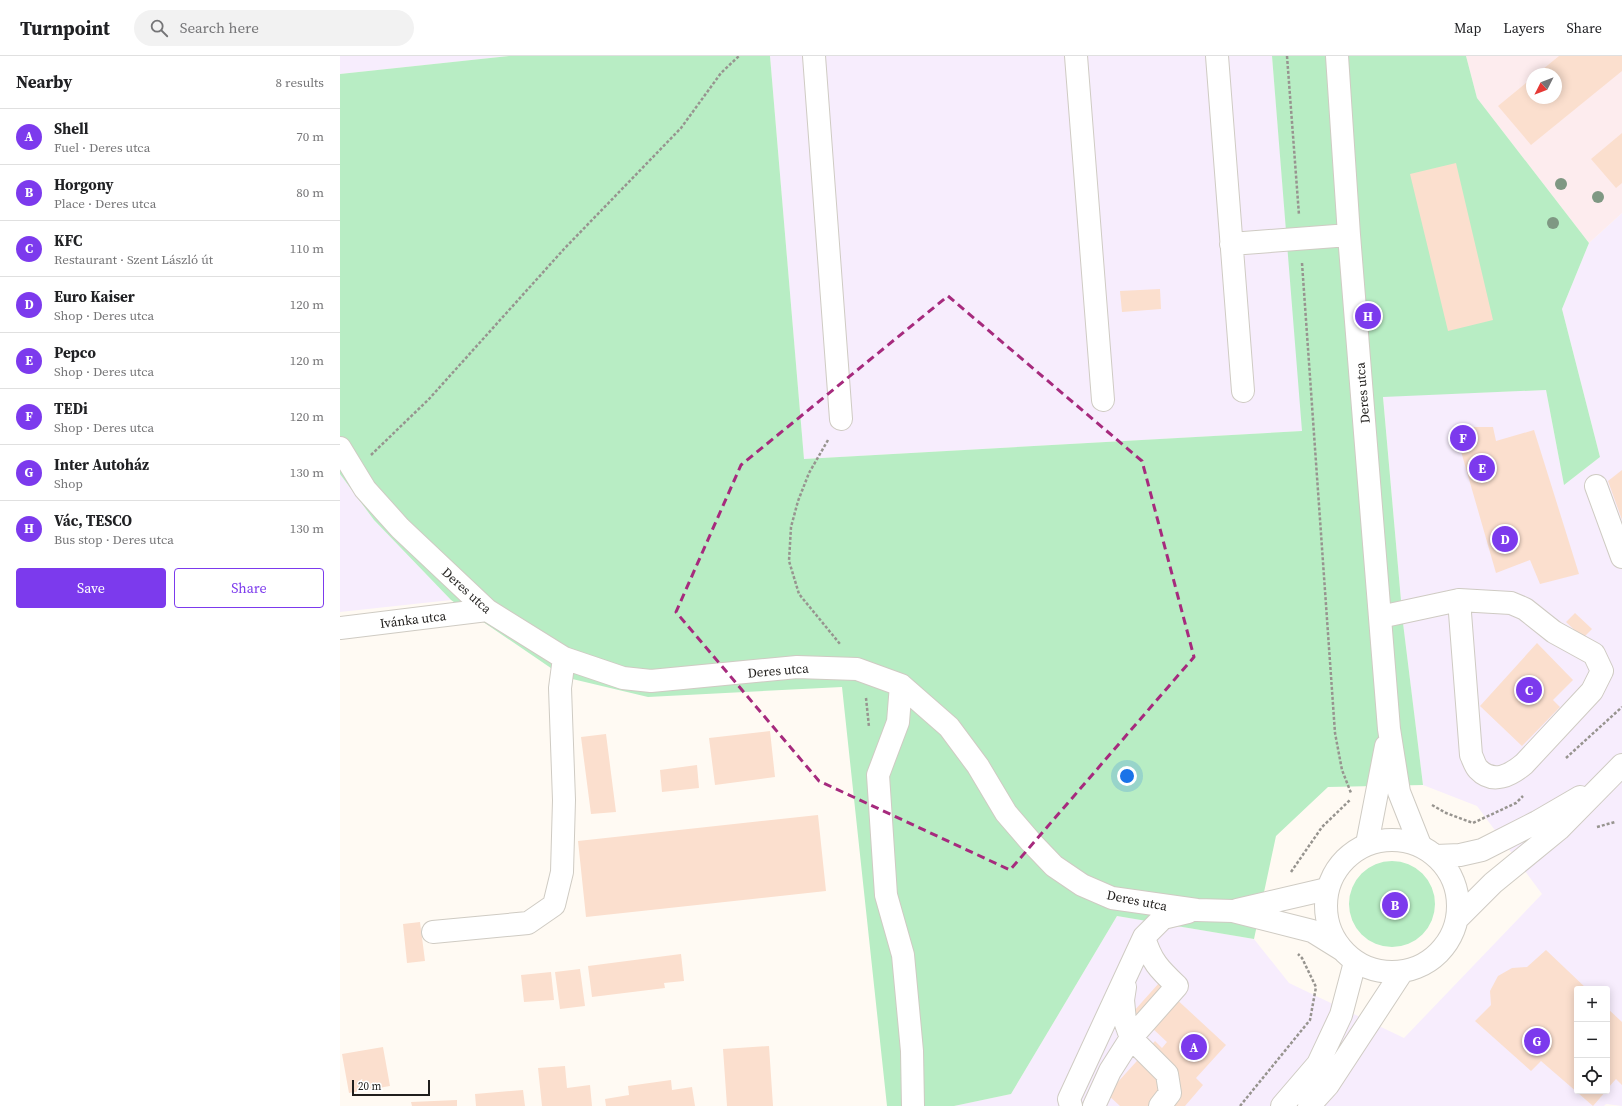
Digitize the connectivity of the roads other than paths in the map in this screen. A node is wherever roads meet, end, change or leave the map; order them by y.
1 (814, 56) edge
2 (1076, 56) edge
3 (1217, 56) edge
4 (1337, 56) edge
5 (1349, 235) junction
6 (1231, 244) junction
7 (1243, 391) dead end
8 (1103, 400) dead end
9 (841, 419) road end
10 (340, 448) edge
11 (347, 474) edge
12 (1596, 486) dead end
13 (1622, 557) edge
14 (1459, 600) junction
15 (487, 610) junction
16 (1380, 616) junction
17 (340, 628) edge
18 (564, 658) junction
19 (901, 685) junction
20 (1389, 729) junction
21 (1622, 765) edge
22 (1604, 783) junction
23 (1367, 844) junction
24 (1428, 850) junction
25 (1328, 889) junction
26 (1197, 910) junction
27 (1233, 911) junction
28 (1458, 918) junction
29 (433, 932) dead end
30 (1144, 937) junction
31 (1348, 956) junction
32 (1402, 972) junction
33 (1127, 974) junction
34 (1131, 1038) junction
35 (913, 1106) edge
36 (1071, 1106) edge
37 (1094, 1106) edge
38 (1160, 1106) edge
39 (1282, 1106) edge
40 (1309, 1106) edge

1 - 9 street
2 - 8 street
3 - 6 street
4 - 5 street, Deres utca
5 - 6 street
5 - 16 street, Deres utca
6 - 7 street
10 - 11 street, Deres utca
11 - 15 street, Deres utca
12 - 13 street
14 - 14 street
14 - 16 street
15 - 17 street, Ivánka utca
15 - 18 street, Deres utca
16 - 20 street, Deres utca
18 - 19 street, Deres utca
18 - 29 street
19 - 26 street, Deres utca
19 - 35 street
20 - 23 street
20 - 24 street
21 - 22 street
22 - 24 street
22 - 28 street
23 - 24 street
23 - 25 street
24 - 28 street
25 - 27 street
25 - 31 street
26 - 27 street, Deres utca
26 - 30 street
27 - 31 street
28 - 32 street
30 - 33 street
30 - 34 street
31 - 32 street
31 - 39 street
32 - 40 street
33 - 34 street
33 - 36 street
34 - 37 street
34 - 38 street

